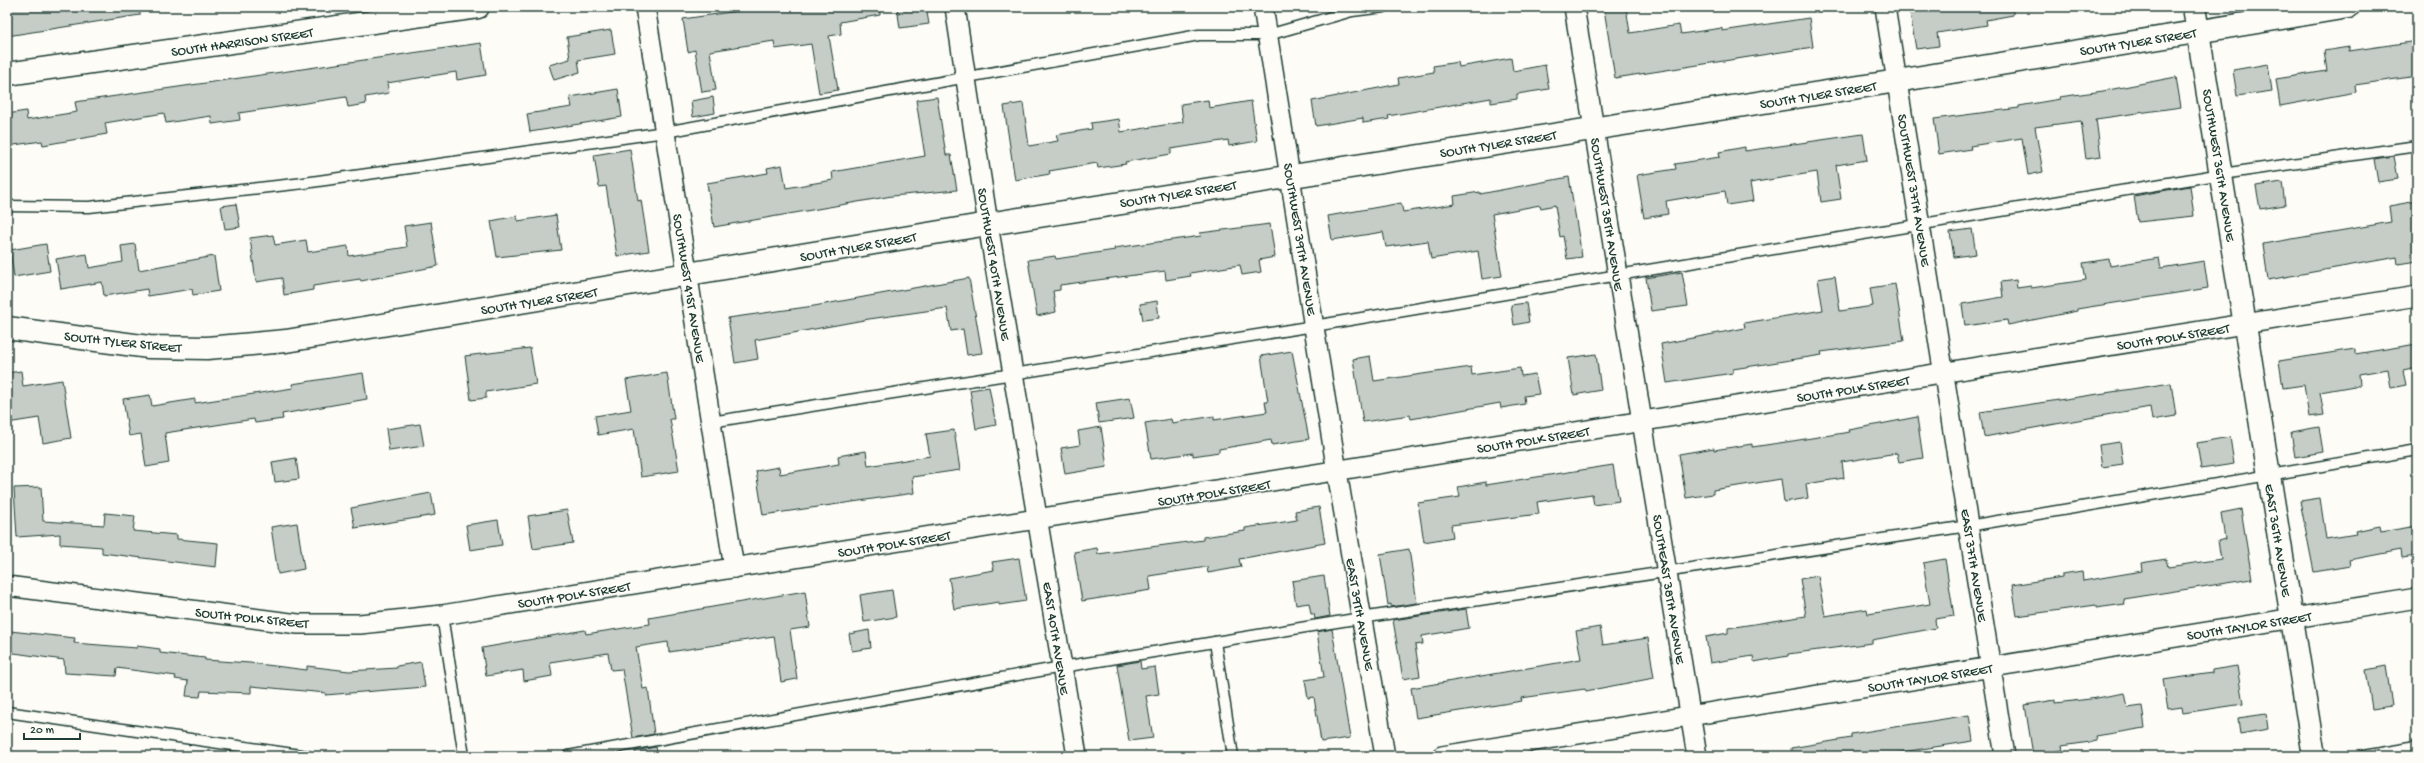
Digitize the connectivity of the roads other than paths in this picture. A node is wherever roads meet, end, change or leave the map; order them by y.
1 (478, 7) edge
2 (645, 7) edge
3 (955, 7) edge
4 (1263, 7) edge
5 (1384, 7) edge
6 (1574, 7) edge
7 (1885, 7) edge
8 (2194, 7) edge
9 (2348, 7) edge
10 (2198, 32) junction
11 (1268, 35) junction
12 (7, 74) edge
13 (965, 76) junction
14 (1897, 82) junction
15 (1594, 129) junction
16 (665, 132) junction
17 (2417, 146) edge
18 (2222, 174) junction
19 (1291, 175) junction
20 (7, 206) edge
21 (988, 224) junction
22 (1920, 226) junction
23 (688, 275) junction
24 (1618, 275) junction
25 (2417, 296) edge
26 (2246, 324) junction
27 (1314, 326) junction
28 (7, 328) edge
29 (1945, 373) junction
30 (1013, 375) junction
31 (1643, 421) junction
32 (711, 422) junction
33 (2417, 450) edge
34 (1337, 472) junction
35 (2269, 475) junction
36 (1037, 520) junction
37 (1968, 526) junction
38 (734, 568) junction
39 (1667, 571) junction
40 (7, 586) edge
41 (2417, 598) edge
42 (442, 615) junction
43 (1361, 618) junction
44 (2292, 618) junction
45 (1214, 642) junction
46 (1992, 667) junction
47 (1062, 668) junction
48 (7, 712) edge
49 (1690, 715) junction
50 (2417, 747) edge
51 (307, 756) edge
52 (464, 756) edge
53 (568, 756) edge
54 (1077, 756) edge
55 (1234, 756) edge
56 (1385, 756) edge
57 (1442, 756) edge
58 (1697, 756) edge
59 (2005, 756) edge
60 (2314, 756) edge
61 (2363, 756) edge

1 - 12 main road, SOUTH HARRISON STREET
2 - 16 street, SOUTHWEST 41ST AVENUE
3 - 13 street, SOUTHWEST 40TH AVENUE
4 - 11 street, SOUTHWEST 39TH AVENUE
5 - 11 lane
6 - 15 street, SOUTHWEST 38TH AVENUE
7 - 14 street, SOUTHWEST 37TH AVENUE
8 - 10 main road, SOUTHWEST 36TH AVENUE
9 - 10 main road, SOUTH TYLER STREET
10 - 14 main road, SOUTH TYLER STREET
10 - 18 main road, SOUTHWEST 36TH AVENUE
11 - 13 lane
11 - 19 street, SOUTHWEST 39TH AVENUE
13 - 16 lane
13 - 21 street, SOUTHWEST 40TH AVENUE
14 - 15 main road, SOUTH TYLER STREET
14 - 22 street, SOUTHWEST 37TH AVENUE
15 - 19 main road, SOUTH TYLER STREET
15 - 24 street, SOUTHWEST 38TH AVENUE
16 - 20 lane
16 - 23 street, SOUTHWEST 41ST AVENUE
17 - 18 lane
18 - 22 lane
18 - 26 main road, SOUTHWEST 36TH AVENUE
19 - 21 main road, SOUTH TYLER STREET
19 - 27 street, SOUTHWEST 39TH AVENUE
21 - 23 main road, SOUTH TYLER STREET
21 - 30 street, SOUTHWEST 40TH AVENUE
22 - 24 lane
22 - 29 street, SOUTHWEST 37TH AVENUE
23 - 28 main road, SOUTH TYLER STREET
23 - 32 street, SOUTHWEST 41ST AVENUE
24 - 27 lane
24 - 31 street, SOUTHWEST 38TH AVENUE
25 - 26 street, SOUTH POLK STREET
26 - 29 street, SOUTH POLK STREET
26 - 35 main road, EAST 36TH AVENUE
27 - 30 lane
27 - 34 street, SOUTHWEST 39TH AVENUE
29 - 31 street, SOUTH POLK STREET
29 - 37 street, EAST 37TH AVENUE
30 - 32 lane
30 - 36 street, SOUTHWEST 40TH AVENUE
31 - 34 street, SOUTH POLK STREET
31 - 39 street, SOUTHEAST 38TH AVENUE
32 - 38 street, SOUTHWEST 41ST AVENUE
33 - 35 lane
34 - 36 street, SOUTH POLK STREET
34 - 43 street, EAST 39TH AVENUE
35 - 37 lane
35 - 44 main road, EAST 36TH AVENUE
36 - 38 street, SOUTH POLK STREET
36 - 47 street, EAST 40TH AVENUE
37 - 39 lane
37 - 46 street, EAST 37TH AVENUE
38 - 42 street, SOUTH POLK STREET
39 - 43 lane
39 - 49 street, SOUTHEAST 38TH AVENUE
40 - 42 street, SOUTH POLK STREET
41 - 44 street, SOUTH TAYLOR STREET
42 - 52 lane
43 - 45 lane
43 - 56 street, EAST 39TH AVENUE
44 - 46 street, SOUTH TAYLOR STREET
44 - 60 main road, EAST 36TH AVENUE
45 - 47 lane
45 - 55 lane
46 - 49 street, SOUTH TAYLOR STREET
46 - 59 street, EAST 37TH AVENUE
47 - 53 lane
47 - 54 street, EAST 40TH AVENUE
48 - 51 lane
49 - 57 street, SOUTH TAYLOR STREET
49 - 58 street, SOUTHEAST 38TH AVENUE
50 - 61 lane

